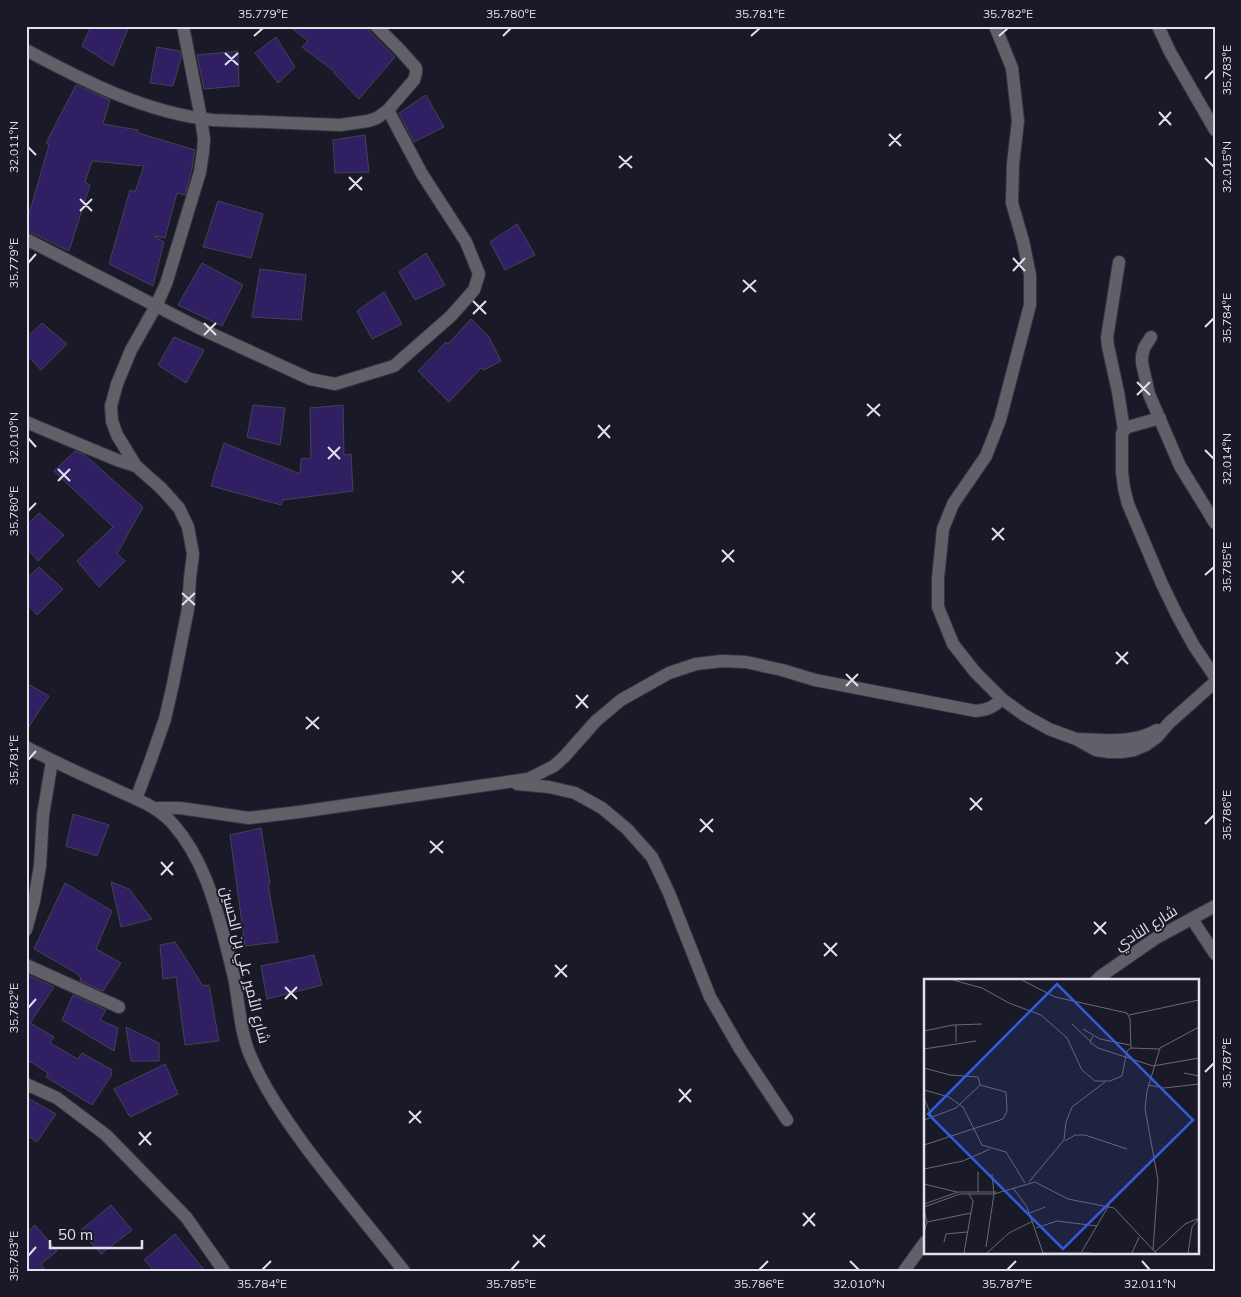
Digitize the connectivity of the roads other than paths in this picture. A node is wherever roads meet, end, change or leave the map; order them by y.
1 (183, 26) edge
2 (376, 26) edge
3 (995, 26) edge
4 (1158, 26) edge
5 (26, 50) edge
6 (388, 110) junction
7 (201, 118) junction
8 (1215, 130) edge
9 (26, 239) edge
10 (1119, 262) dead end
11 (156, 306) junction
12 (1151, 338) dead end
13 (1160, 418) junction
14 (26, 422) edge
15 (1124, 430) junction
16 (136, 466) junction
17 (1215, 523) edge
18 (1215, 676) edge
19 (1215, 682) edge
20 (1002, 699) junction
21 (26, 747) edge
22 (52, 761) junction
23 (505, 783) junction
24 (136, 799) junction
25 (156, 808) junction
26 (1215, 906) edge
27 (1192, 919) junction
28 (26, 930) edge
29 (1215, 954) edge
30 (26, 965) edge
31 (1098, 979) edge
32 (119, 1007) dead end
33 (26, 1084) edge
34 (788, 1120) dead end
35 (924, 1243) edge
36 (224, 1271) edge
37 (404, 1271) edge
38 (904, 1271) edge

1 - 7 street
2 - 6 street
3 - 20 street
4 - 8 street
5 - 7 street
6 - 7 street
6 - 11 street
7 - 11 street
9 - 11 street
10 - 15 street
11 - 16 street
12 - 13 street
13 - 15 street
13 - 17 street
14 - 16 street
15 - 18 street
16 - 24 street
19 - 20 street
20 - 23 street
21 - 22 street, شارع الأمير علي بن الحسين
22 - 24 street, شارع الأمير علي بن الحسين
22 - 28 street
23 - 25 street
23 - 34 street
24 - 25 street, شارع الأمير علي بن الحسين
25 - 37 street, شارع الأمير علي بن الحسين
26 - 27 street, شارع النادي
27 - 29 street
27 - 31 street, شارع النادي
30 - 32 street
33 - 36 street
35 - 38 street

